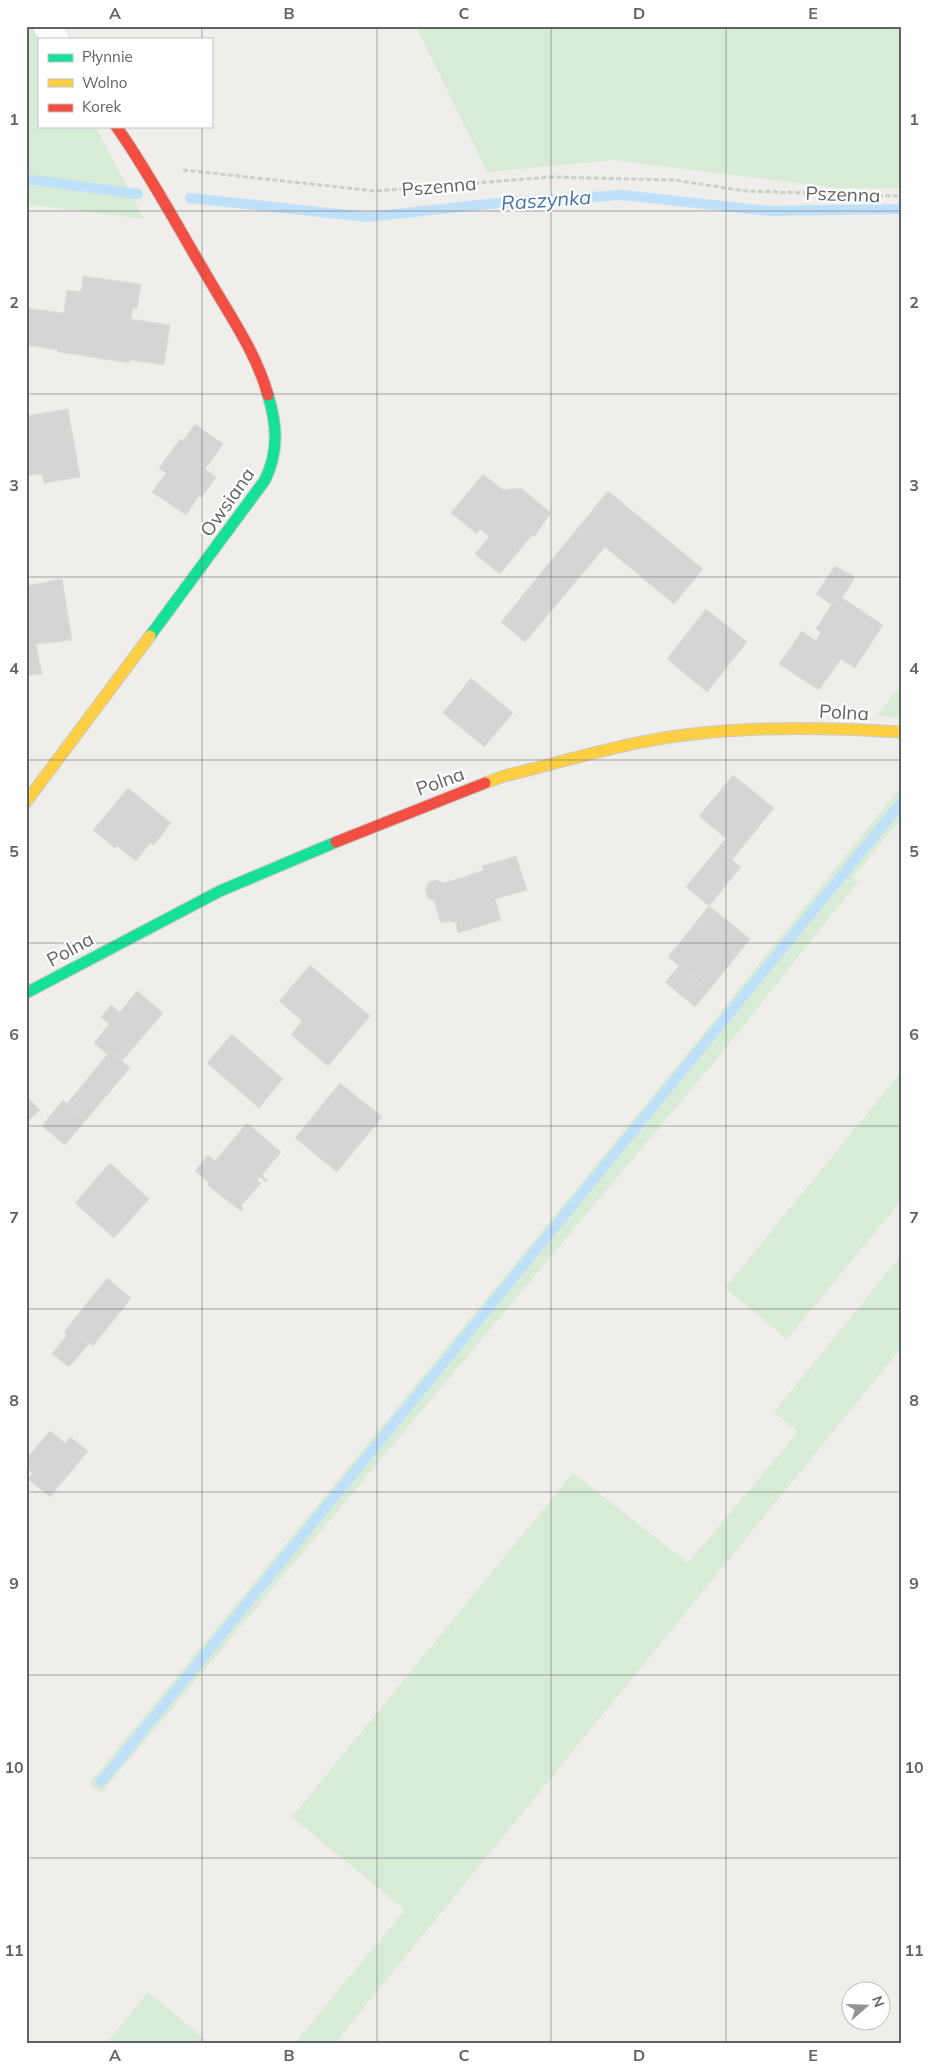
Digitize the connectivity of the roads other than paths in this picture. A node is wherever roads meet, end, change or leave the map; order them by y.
1 (47, 26) edge
2 (54, 38) edge
3 (117, 128) edge
4 (902, 732) edge
5 (26, 802) edge
6 (26, 993) edge

1 - 2 street
3 - 5 street, Owsiana
4 - 6 street, Polna

